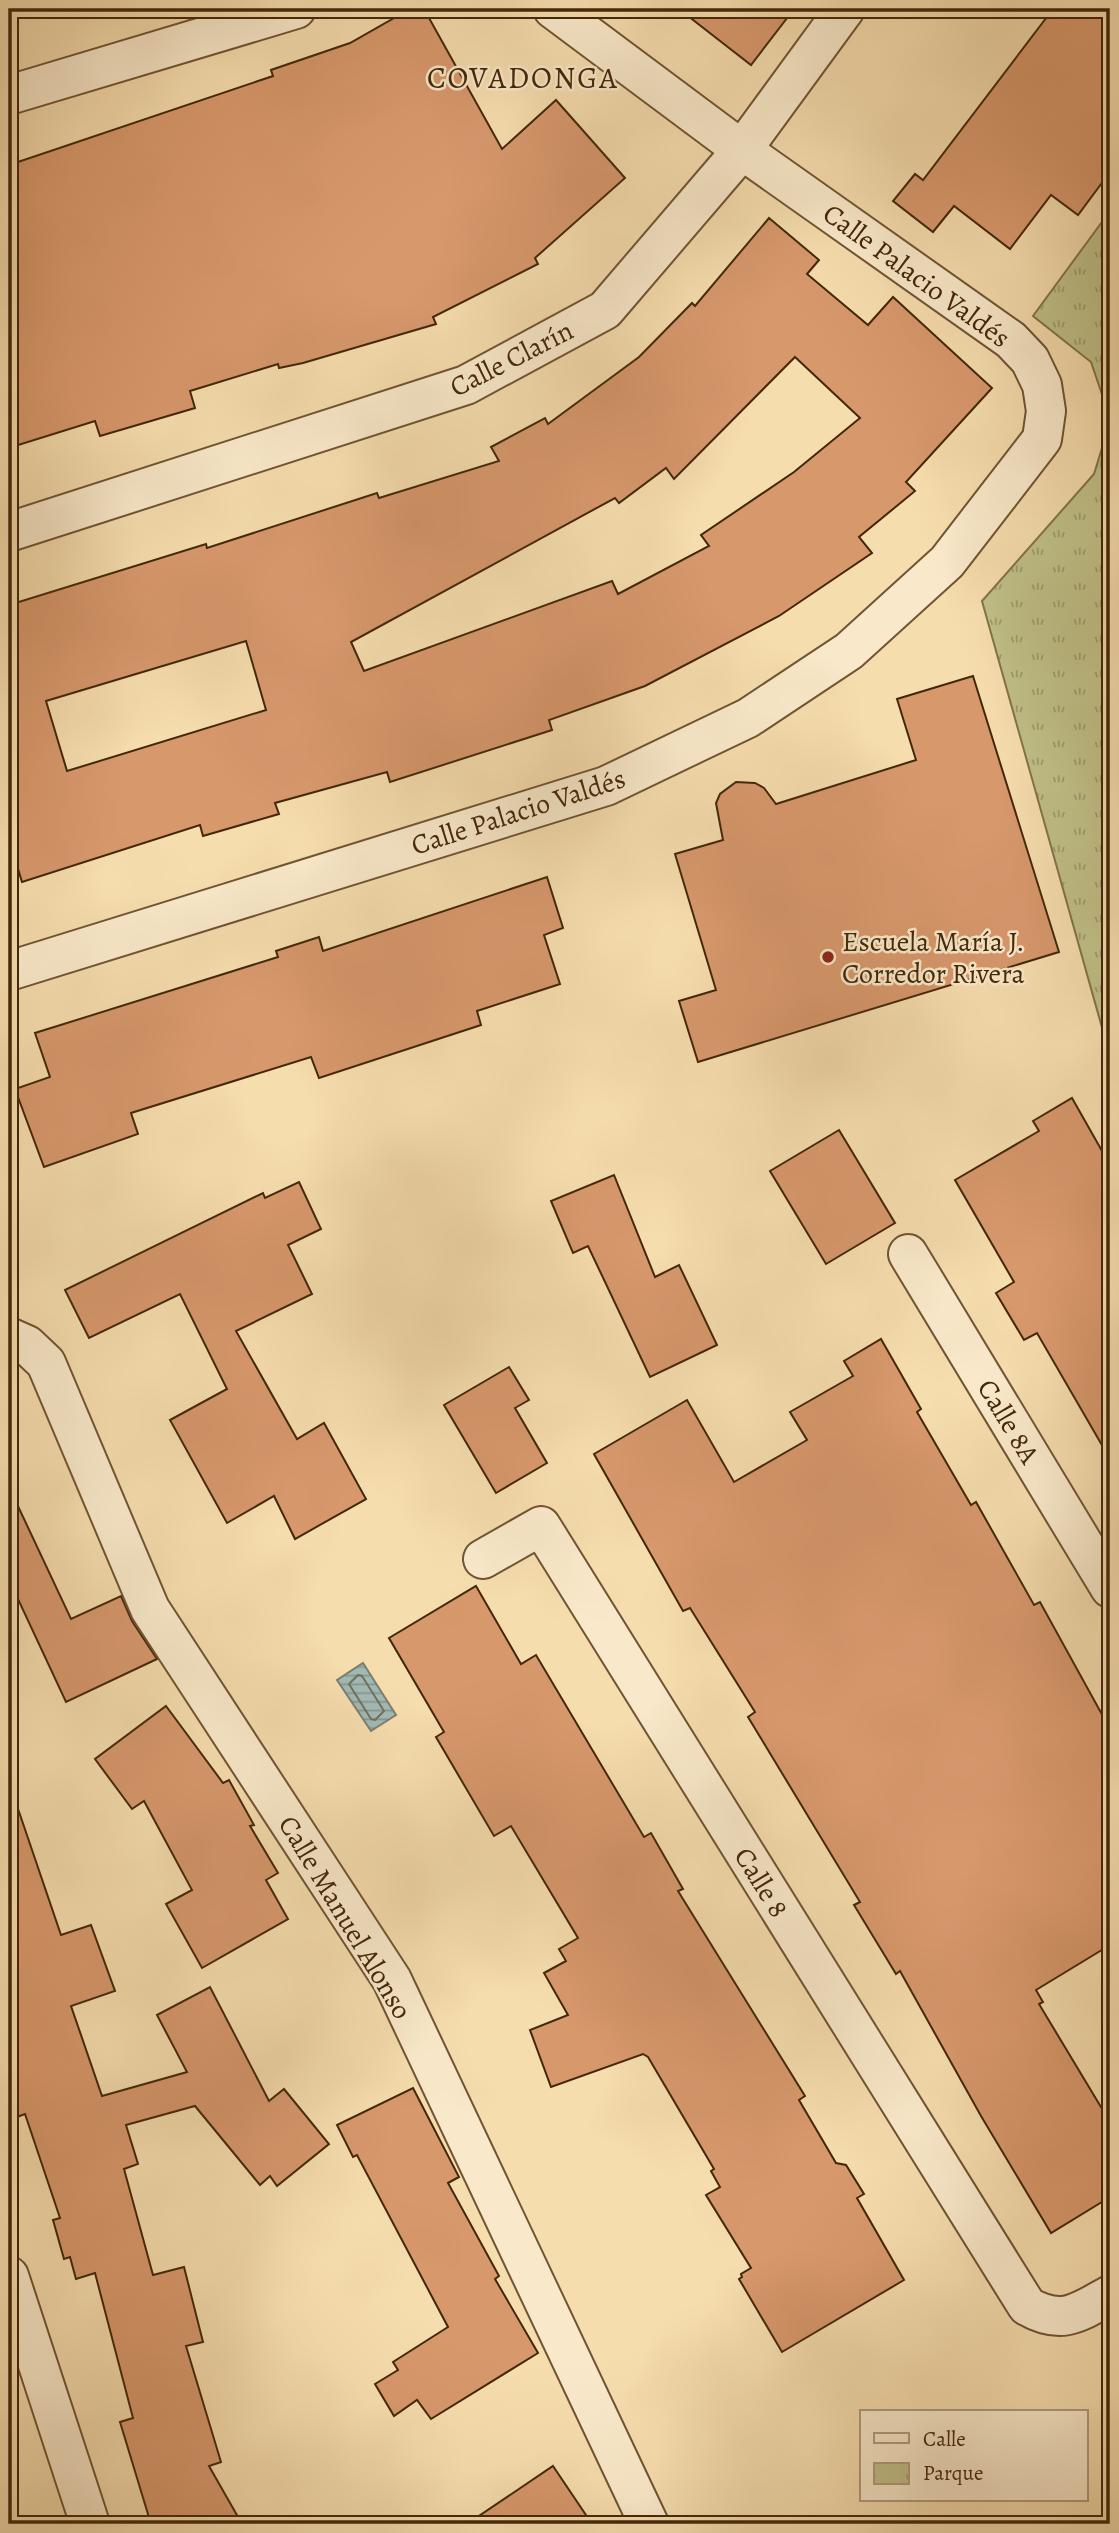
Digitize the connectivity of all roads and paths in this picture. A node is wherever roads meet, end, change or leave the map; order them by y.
1 (296, 9) edge
2 (553, 9) edge
3 (845, 9) edge
4 (9, 95) edge
5 (742, 150) junction
6 (9, 532) edge
7 (9, 971) edge
8 (908, 1254) dead end
9 (9, 1337) edge
10 (483, 1559) dead end
11 (1110, 1588) edge
12 (9, 2276) edge
13 (1110, 2295) edge
14 (90, 2524) edge
15 (649, 2524) edge

1 - 4 street
2 - 5 street, Calle Palacio Valdés
3 - 5 street, Calle Clarín
5 - 6 street, Calle Clarín
5 - 7 street, Calle Palacio Valdés
8 - 11 street, Calle 8A
9 - 15 street, Calle Manuel Alonso
10 - 13 street, Calle 8
12 - 14 street

